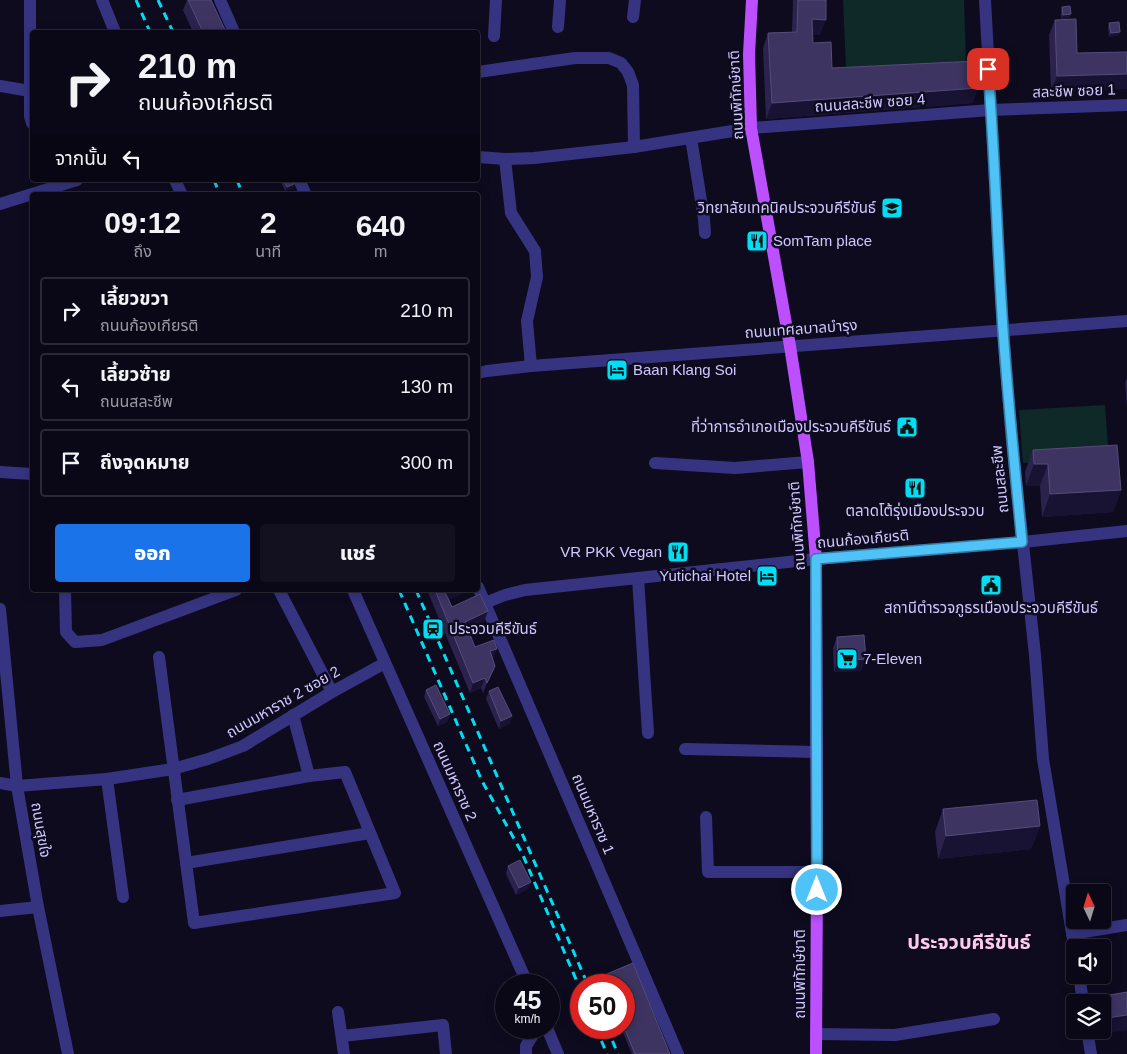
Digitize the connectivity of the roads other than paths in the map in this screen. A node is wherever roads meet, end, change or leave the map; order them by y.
1 (30, 0) edge
2 (102, 0) edge
3 (220, 0) edge
4 (496, 0) edge
5 (560, 0) edge
6 (634, 0) edge
7 (752, 0) edge
8 (985, 0) edge
9 (633, 17) dead end
10 (558, 27) dead end
11 (114, 30) edge
12 (233, 30) edge
13 (494, 36) dead end
14 (480, 72) edge
15 (0, 86) edge
16 (30, 91) junction
17 (1127, 105) edge
18 (991, 110) junction
19 (30, 116) edge
20 (751, 128) junction
21 (691, 138) junction
22 (634, 148) junction
23 (480, 157) edge
24 (505, 159) junction
25 (64, 182) edge
26 (51, 184) edge
27 (30, 192) edge
28 (31, 192) edge
29 (0, 204) edge
30 (705, 233) dead end
31 (1127, 320) edge
32 (1003, 330) junction
33 (790, 346) junction
34 (531, 366) junction
35 (480, 373) edge
36 (808, 462) junction
37 (655, 463) dead end
38 (0, 472) edge
39 (30, 474) edge
40 (1127, 531) edge
41 (1022, 542) junction
42 (816, 559) junction
43 (638, 578) junction
44 (65, 592) edge
45 (231, 592) edge
46 (280, 592) edge
47 (354, 592) edge
48 (480, 592) edge
49 (485, 603) junction
50 (0, 609) edge
51 (159, 657) dead end
52 (385, 663) junction
53 (332, 692) junction
54 (293, 715) junction
55 (648, 733) dead end
56 (686, 749) dead end
57 (816, 752) junction
58 (173, 769) junction
59 (309, 776) junction
60 (108, 779) junction
61 (0, 783) edge
62 (17, 786) junction
63 (177, 800) junction
64 (706, 817) dead end
65 (370, 833) junction
66 (186, 863) junction
67 (817, 872) junction
68 (123, 897) dead end
69 (38, 907) junction
70 (0, 911) edge
71 (1127, 925) edge
72 (1072, 934) junction
73 (1073, 939) edge
74 (523, 974) edge
75 (338, 1012) dead end
76 (994, 1019) dead end
77 (816, 1034) junction
78 (342, 1036) junction
79 (530, 1039) edge
80 (552, 1039) edge
81 (1088, 1039) edge
82 (68, 1054) edge
83 (344, 1054) edge
84 (446, 1054) edge
85 (526, 1054) edge
86 (558, 1054) edge
87 (678, 1054) edge
88 (816, 1054) edge
89 (1091, 1054) edge

1 - 16 street
2 - 11 street
3 - 12 street
4 - 13 street
5 - 10 street
6 - 9 street
7 - 20 main road, ถนนพิทักษ์ชาติ
8 - 18 street, ถนนสละชีพ
14 - 22 street
15 - 16 street
16 - 19 street
17 - 18 street, สละชีพ ซอย 1
18 - 20 street, ถนนสละชีพ ซอย 4
18 - 32 street, ถนนสละชีพ
20 - 21 street, ถนนสละชีพ ซอย 4
20 - 33 main road, ถนนพิทักษ์ชาติ
21 - 22 street, ถนนสละชีพ ซอย 4
21 - 30 street
22 - 24 street, ถนนสละชีพ ซอย 4
23 - 24 street, ถนนสละชีพ ซอย 4
24 - 34 street
25 - 26 street
26 - 28 street
27 - 29 street
31 - 32 street, ถนนเทศลบาลบำรุง
32 - 33 street, ถนนเทศลบาลบำรุง
32 - 41 street, ถนนสละชีพ
33 - 34 street, ถนนเทศลบาลบำรุง
33 - 36 main road, ถนนพิทักษ์ชาติ
34 - 35 street, ถนนเทศลบาลบำรุง
36 - 37 street
36 - 42 main road, ถนนพิทักษ์ชาติ
38 - 39 street
40 - 41 street, ถนนก้องเกียรติ
41 - 42 street, ถนนก้องเกียรติ
41 - 72 street, ถนนสละชีพ
42 - 43 street, ถนนก้องเกียรติ
42 - 57 main road, ถนนพิทักษ์ชาติ
43 - 49 street, ถนนก้องเกียรติ
43 - 55 street
44 - 45 street
46 - 53 street
47 - 52 street, ถนนมหาราช 2
48 - 49 street, ถนนมหาราช 1
49 - 87 street, ถนนมหาราช 1
50 - 62 street, ถนนสุขใจ
51 - 58 street
52 - 53 street, ถนนมหาราช 2 ซอย 2
52 - 74 street, ถนนมหาราช 2
53 - 54 street, ถนนมหาราช 2 ซอย 2
54 - 58 street, ถนนมหาราช 2 ซอย 2
54 - 59 street
56 - 57 street
57 - 67 main road, ถนนพิทักษ์ชาติ
58 - 60 street, ถนนมหาราช 2 ซอย 2
58 - 63 street
59 - 63 street
59 - 65 street
60 - 62 street, ถนนมหาราช 2 ซอย 2
60 - 68 street
61 - 62 street, ถนนมหาราช 2 ซอย 2
62 - 69 street, ถนนสุขใจ
63 - 66 street
64 - 67 street
65 - 66 street
65 - 66 street
67 - 77 main road, ถนนพิทักษ์ชาติ
69 - 70 street
69 - 82 street, ถนนสุขใจ
71 - 72 street
72 - 73 street, ถนนสละชีพ
75 - 78 street
76 - 77 street
77 - 88 main road, ถนนพิทักษ์ชาติ
78 - 83 street
78 - 84 street
79 - 85 street
80 - 86 street
81 - 89 street

